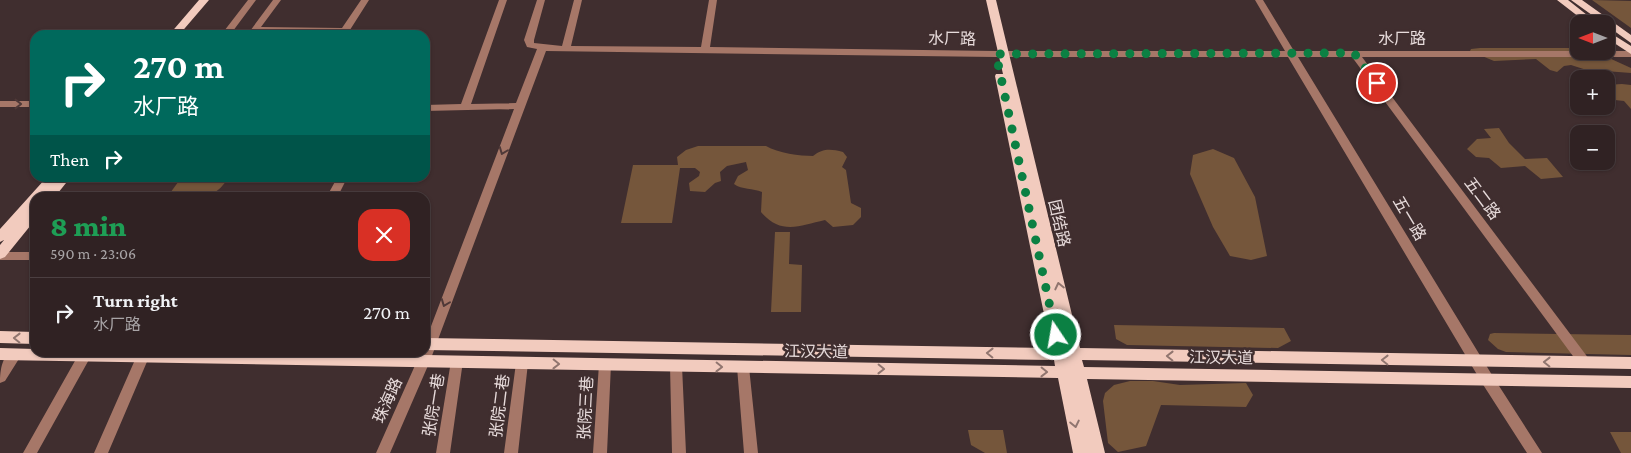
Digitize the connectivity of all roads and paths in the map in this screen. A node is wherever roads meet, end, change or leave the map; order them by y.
1 (204, 0) edge
2 (211, 0) edge
3 (252, 0) edge
4 (277, 0) edge
5 (365, 0) edge
6 (503, 0) edge
7 (541, 0) edge
8 (578, 0) edge
9 (713, 0) edge
10 (983, 0) edge
11 (991, 0) edge
12 (1259, 0) edge
13 (1562, 0) edge
14 (1576, 0) edge
15 (1582, 15) edge
16 (178, 30) edge
17 (186, 30) edge
18 (229, 30) edge
19 (254, 30) edge
20 (346, 30) edge
21 (1615, 40) edge
22 (1631, 40) edge
23 (542, 48) junction
24 (566, 49) junction
25 (705, 50) junction
26 (1631, 52) edge
27 (1291, 53) junction
28 (1354, 53) junction
29 (1000, 54) junction
30 (0, 104) edge
31 (30, 104) edge
32 (520, 106) junction
33 (465, 107) junction
34 (430, 108) edge
35 (49, 182) edge
36 (61, 182) edge
37 (40, 192) edge
38 (52, 192) edge
39 (30, 204) edge
40 (30, 218) edge
41 (0, 237) edge
42 (0, 255) edge
43 (30, 256) edge
44 (430, 336) edge
45 (0, 337) edge
46 (30, 338) edge
47 (430, 344) edge
48 (0, 354) edge
49 (16, 354) junction
50 (30, 354) edge
51 (1067, 355) junction
52 (84, 357) edge
53 (143, 357) edge
54 (293, 357) edge
55 (426, 357) edge
56 (426, 361) junction
57 (459, 362) junction
58 (1477, 362) junction
59 (524, 363) junction
60 (1586, 363) junction
61 (1631, 363) edge
62 (605, 364) junction
63 (676, 366) junction
64 (743, 367) junction
65 (1064, 372) junction
66 (1079, 372) junction
67 (0, 377) edge
68 (1487, 378) junction
69 (1631, 382) edge
70 (30, 453) edge
71 (101, 453) edge
72 (383, 453) edge
73 (387, 453) edge
74 (443, 453) edge
75 (447, 453) edge
76 (511, 453) edge
77 (516, 453) edge
78 (600, 453) edge
79 (679, 453) edge
80 (751, 453) edge
81 (1081, 453) edge
82 (1098, 453) edge
83 (1534, 453) edge

1 - 16 main road
2 - 17 main road
3 - 18 street
4 - 19 street
5 - 20 street
6 - 33 street
7 - 23 street
8 - 24 street
9 - 25 street
10 - 29 main road, 团结路
11 - 29 main road, 团结路
12 - 27 street, 五一路
13 - 15 main road
14 - 22 main road
21 - 26 main road
23 - 24 street, 水厂路
23 - 32 street
24 - 25 street, 水厂路
25 - 29 street, 水厂路
26 - 28 street, 水厂路
27 - 28 street, 水厂路
27 - 29 street, 水厂路
27 - 58 street, 五一路
28 - 60 street, 五二路
29 - 51 main road, 团结路
30 -> 31 street
32 - 33 street
32 -> 44 street
33 - 34 street
35 - 37 main road
36 - 38 main road
39 - 41 main road
40 - 42 main road
42 - 43 street
46 -> 45 main road
51 -> 47 main road, 江汉大道
48 - 49 main road, 江汉大道
49 - 50 main road, 江汉大道
49 - 67 street
58 -> 51 main road, 江汉大道
51 - 65 main road, 团结路
51 - 66 main road, 团结路
52 - 70 street
53 - 71 street
54 - 56 main road, 江汉大道
55 - 56 street
56 - 57 main road, 江汉大道
56 - 72 street, 珠海路
56 - 73 street, 珠海路
57 - 59 main road, 江汉大道
57 - 74 street, 张院一巷
57 - 75 street, 张院一巷
60 -> 58 main road, 江汉大道
58 - 68 street, 五一路
59 -> 62 main road, 江汉大道
59 - 76 street, 张院二巷
59 - 77 street, 张院二巷
60 - 61 main road, 江汉大道
62 - 63 main road, 江汉大道
62 - 78 street, 张院三巷
63 -> 64 main road, 江汉大道
63 - 79 street
64 -> 65 main road, 江汉大道
64 - 80 street
65 - 66 main road, 江汉大道
65 -> 81 main road, 团结路
66 - 68 main road, 江汉大道
66 - 82 main road, 团结路
68 - 69 main road, 江汉大道
68 - 83 street, 五一路

